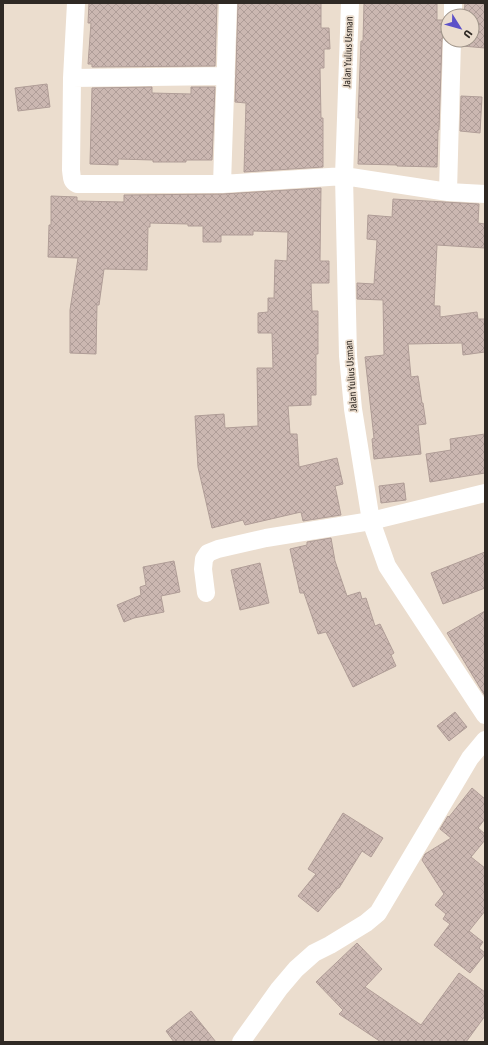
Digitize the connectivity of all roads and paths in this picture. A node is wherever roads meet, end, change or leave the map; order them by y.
1 (76, 3) edge
2 (228, 3) edge
3 (350, 3) edge
4 (452, 48) edge
5 (226, 76) junction
6 (72, 78) junction
7 (344, 176) junction
8 (222, 184) junction
9 (448, 192) junction
10 (485, 194) edge
11 (485, 493) edge
12 (371, 521) junction
13 (206, 593) dead end
14 (485, 715) edge
15 (485, 740) edge
16 (241, 1042) edge

1 - 6 street
2 - 5 street
3 - 7 street, Jalan Yulius Usman
4 - 9 street
5 - 6 street
5 - 8 street
6 - 8 street
7 - 8 street
7 - 9 street
7 - 12 street, Jalan Yulius Usman
9 - 10 street
11 - 12 street
12 - 13 street
12 - 14 street, Jalan Yulius Usman
15 - 16 street

